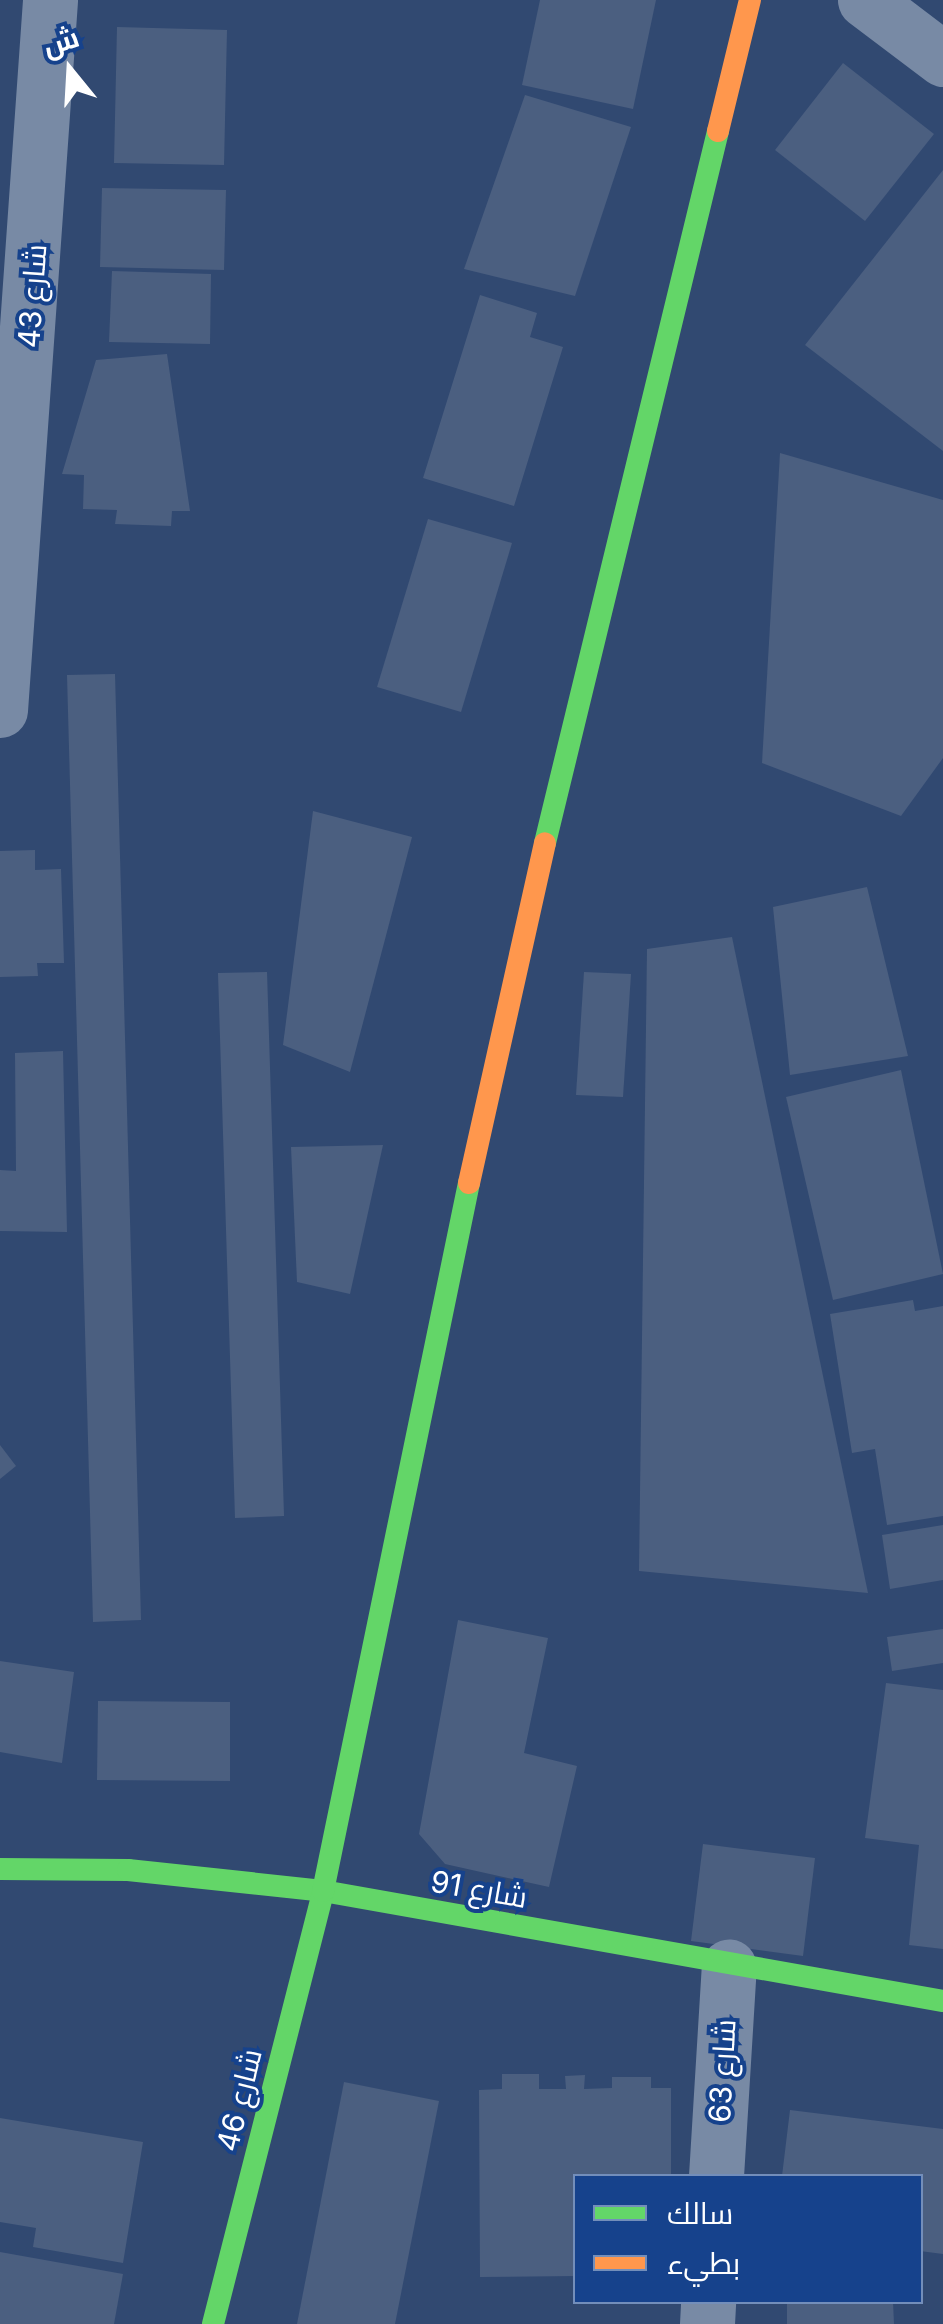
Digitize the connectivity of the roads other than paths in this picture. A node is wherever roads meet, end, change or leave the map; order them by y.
1 (50, 0) edge
2 (750, 0) edge
3 (866, 0) edge
4 (943, 59) edge
5 (0, 710) edge
6 (0, 1870) edge
7 (323, 1891) junction
8 (729, 1966) junction
9 (943, 2002) edge
10 (716, 2174) edge
11 (213, 2324) edge

1 - 5 street, شارع 43
2 - 7 street, شارع 46
3 - 4 street
6 - 7 street, شارع 91
7 - 8 street, شارع 91
7 - 11 street, شارع 46
8 - 9 street, شارع 91
8 - 10 street, شارع 63

